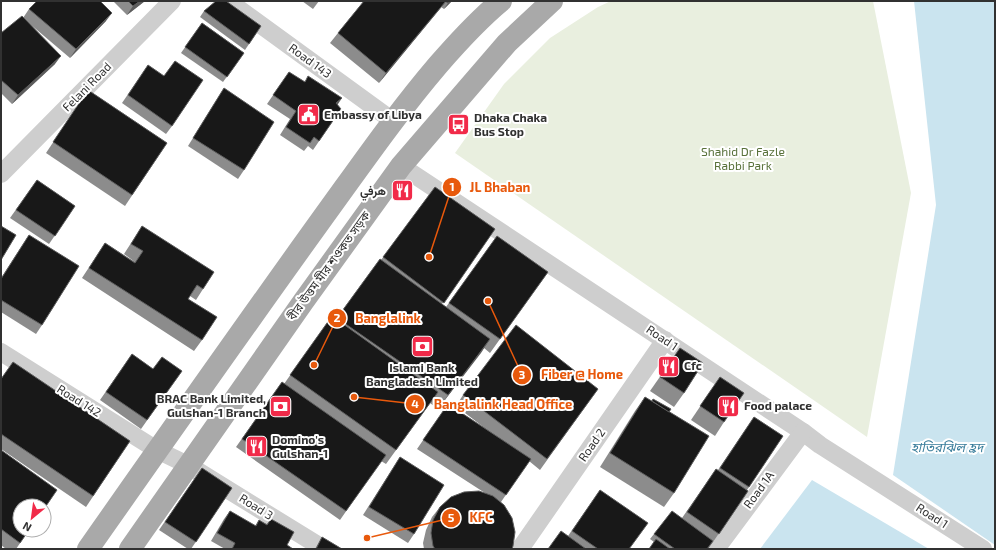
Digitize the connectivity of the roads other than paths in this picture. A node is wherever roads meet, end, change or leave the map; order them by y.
1 (172, 1) edge
2 (228, 1) edge
3 (501, 1) edge
4 (552, 1) edge
5 (393, 121) junction
6 (401, 166) junction
7 (1, 174) edge
8 (665, 340) junction
9 (1, 352) edge
10 (803, 432) junction
11 (157, 450) junction
12 (188, 465) junction
13 (88, 549) edge
14 (130, 549) edge
15 (324, 549) edge
16 (520, 549) edge
17 (716, 549) edge
18 (983, 549) edge

1 - 7 street, Felani Road
2 - 5 street, Road 143
3 - 5 main road
4 - 6 main road, বীর উত্তম মীর শওকত সড়ক
5 - 11 main road
6 - 8 street, Road 1
6 - 12 main road, বীর উত্তম মীর শওকত সড়ক
8 - 10 street, Road 1
8 - 16 street, Road 2
9 - 11 street, Road 142
10 - 17 street, Road 1A
10 - 18 street, Road 1
11 - 12 street, Road 142
11 - 13 main road
12 - 14 main road, বীর উত্তম মীর শওকত সড়ক
12 - 15 street, Road 3

